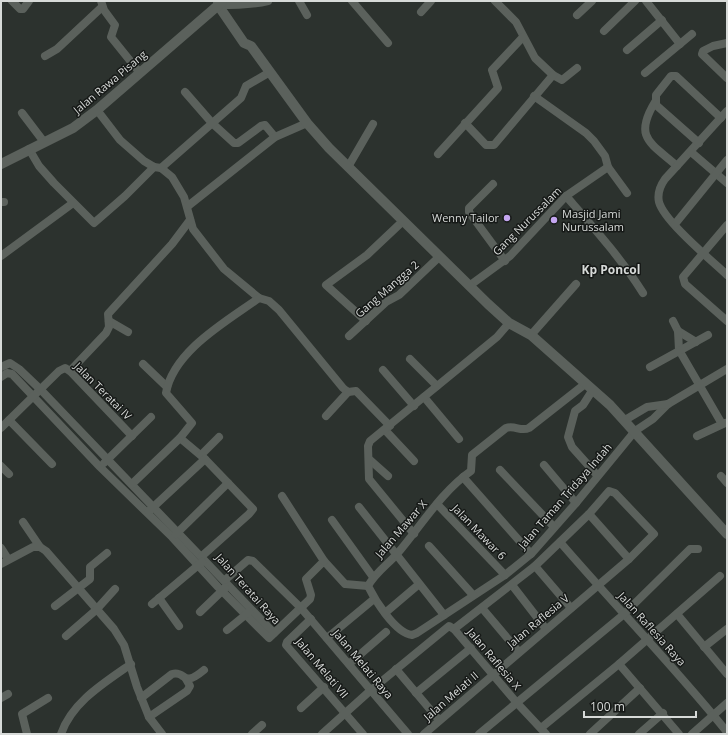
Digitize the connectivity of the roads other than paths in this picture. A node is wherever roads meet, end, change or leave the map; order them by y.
1 (12, 1) edge
2 (29, 1) edge
3 (268, 1) edge
4 (299, 1) edge
5 (352, 1) edge
6 (430, 1) edge
7 (495, 1) edge
8 (635, 1) edge
9 (646, 1) edge
10 (219, 2) edge
11 (588, 2) edge
12 (102, 4) edge
13 (421, 12) dead end
14 (307, 15) dead end
15 (577, 16) dead end
16 (662, 20) junction
17 (604, 31) dead end
18 (692, 34) dead end
19 (523, 36) junction
20 (388, 43) dead end
21 (727, 43) edge
22 (680, 44) junction
23 (626, 50) dead end
24 (45, 56) dead end
25 (577, 68) dead end
26 (270, 72) junction
27 (140, 73) junction
28 (645, 73) dead end
29 (553, 75) junction
30 (727, 78) edge
31 (185, 92) dead end
32 (534, 96) junction
33 (655, 102) junction
34 (97, 110) junction
35 (727, 111) edge
36 (22, 113) dead end
37 (721, 118) junction
38 (212, 123) junction
39 (307, 123) junction
40 (465, 123) junction
41 (373, 124) dead end
42 (275, 137) junction
43 (44, 142) junction
44 (699, 143) junction
45 (29, 149) junction
46 (691, 152) junction
47 (438, 154) dead end
48 (727, 160) edge
49 (1, 164) edge
50 (677, 166) junction
51 (157, 167) junction
52 (348, 167) junction
53 (608, 167) junction
54 (715, 173) junction
55 (727, 183) edge
56 (493, 184) dead end
57 (627, 194) dead end
58 (566, 196) junction
59 (73, 203) junction
60 (188, 206) junction
61 (190, 220) junction
62 (403, 221) junction
63 (675, 224) junction
64 (726, 227) edge
65 (704, 253) junction
66 (1, 256) edge
67 (439, 257) junction
68 (505, 260) junction
69 (727, 275) edge
70 (576, 284) dead end
71 (469, 286) junction
72 (643, 293) dead end
73 (259, 298) junction
74 (727, 320) edge
75 (109, 321) junction
76 (366, 321) junction
77 (674, 321) dead end
78 (509, 323) junction
79 (678, 331) junction
80 (128, 332) dead end
81 (531, 335) junction
82 (708, 335) dead end
83 (349, 336) dead end
84 (696, 342) junction
85 (679, 350) junction
86 (410, 359) dead end
87 (142, 364) dead end
88 (1, 367) edge
89 (650, 367) dead end
90 (727, 369) edge
91 (383, 370) dead end
92 (70, 371) junction
93 (1, 377) edge
94 (699, 385) junction
95 (437, 386) junction
96 (167, 387) junction
97 (588, 387) junction
98 (41, 390) junction
99 (348, 392) junction
100 (34, 396) junction
101 (424, 397) junction
102 (668, 404) junction
103 (414, 406) junction
104 (326, 416) dead end
105 (151, 417) dead end
106 (9, 420) junction
107 (625, 420) junction
108 (725, 423) edge
109 (1, 428) edge
110 (387, 428) junction
111 (635, 431) junction
112 (132, 436) junction
113 (218, 436) dead end
114 (697, 436) dead end
115 (180, 438) junction
116 (459, 439) dead end
117 (203, 457) junction
118 (107, 460) junction
119 (370, 460) junction
120 (414, 461) dead end
121 (52, 464) dead end
122 (544, 465) dead end
123 (1, 466) edge
124 (100, 467) junction
125 (500, 470) dead end
126 (9, 474) dead end
127 (598, 475) junction
128 (388, 476) dead end
129 (721, 476) dead end
130 (463, 477) junction
131 (228, 483) junction
132 (727, 483) edge
133 (132, 484) junction
134 (282, 496) dead end
135 (576, 503) junction
136 (437, 504) junction
137 (359, 507) dead end
138 (150, 510) junction
139 (589, 514) junction
140 (332, 520) dead end
141 (23, 522) dead end
142 (554, 528) junction
143 (175, 534) junction
144 (414, 534) junction
145 (727, 534) edge
146 (560, 542) junction
147 (429, 546) dead end
148 (40, 547) junction
149 (1, 548) edge
150 (698, 549) dead end
151 (107, 553) dead end
152 (531, 554) junction
153 (396, 555) junction
154 (204, 558) junction
155 (8, 559) junction
156 (629, 560) junction
157 (324, 561) junction
158 (1, 564) edge
159 (198, 565) junction
160 (535, 566) junction
161 (505, 575) junction
162 (720, 576) dead end
163 (373, 577) junction
164 (227, 582) junction
165 (418, 585) junction
166 (512, 585) junction
167 (598, 585) junction
168 (368, 586) junction
169 (78, 589) junction
170 (115, 589) dead end
171 (222, 591) junction
172 (473, 595) junction
173 (158, 598) junction
174 (374, 599) junction
175 (152, 604) dead end
176 (55, 606) dead end
177 (301, 608) junction
178 (482, 608) junction
179 (571, 608) junction
180 (252, 609) junction
181 (96, 610) junction
182 (200, 612) dead end
183 (385, 613) junction
184 (677, 614) junction
185 (245, 615) junction
186 (444, 615) junction
187 (623, 615) junction
188 (311, 619) junction
189 (179, 626) dead end
190 (454, 629) junction
191 (546, 629) junction
192 (727, 629) edge
193 (227, 630) dead end
194 (386, 632) dead end
195 (274, 633) junction
196 (66, 636) dead end
197 (327, 638) junction
198 (648, 639) junction
199 (704, 647) junction
200 (471, 648) junction
201 (519, 652) junction
202 (131, 664) junction
203 (349, 664) junction
204 (620, 664) junction
205 (396, 669) junction
206 (204, 670) dead end
207 (726, 672) edge
208 (492, 674) junction
209 (186, 679) junction
210 (324, 687) junction
211 (640, 688) junction
212 (371, 690) junction
213 (416, 693) junction
214 (48, 698) dead end
215 (141, 698) junction
216 (517, 703) junction
217 (727, 704) edge
218 (300, 708) dead end
219 (346, 713) junction
220 (663, 713) junction
221 (714, 715) junction
222 (149, 717) junction
223 (439, 720) junction
224 (262, 725) dead end
225 (543, 731) edge
226 (727, 732) edge
227 (27, 734) edge
228 (61, 734) edge
229 (162, 734) edge
230 (252, 734) edge
231 (322, 734) edge
232 (363, 734) edge
233 (408, 734) edge
234 (424, 734) edge
235 (480, 734) edge
236 (590, 734) edge
237 (639, 734) edge
238 (679, 734) edge
239 (692, 734) edge

1 - 2 street
3 - 10 street
4 - 14 street
5 - 20 street
6 - 13 street
7 - 19 street
8 - 17 street
9 - 16 street
10 - 26 street
10 - 27 street, Jalan Rawa Pisang
11 - 15 street
12 - 24 street
12 - 27 street
16 - 22 street
16 - 23 street
18 - 22 street
19 - 29 street
19 - 40 street
21 - 30 street
22 - 28 street
25 - 29 street
26 - 38 street
26 - 39 street
27 - 34 street, Jalan Rawa Pisang
29 - 32 street
31 - 38 street
32 - 40 street
32 - 53 street
33 - 37 street
33 - 44 street
33 - 50 street
34 - 43 street, Jalan Rawa Pisang
34 - 51 street
35 - 37 street
36 - 43 street
37 - 44 street
38 - 42 street
38 - 51 street
39 - 42 street
39 - 52 street
40 - 47 street
41 - 52 street
42 - 60 street
43 - 45 street, Jalan Rawa Pisang
44 - 46 street
45 - 49 street, Jalan Rawa Pisang
45 - 59 street
46 - 50 street
46 - 54 street
48 - 54 street
50 - 63 street
51 - 59 street
51 - 60 street
52 - 62 street
53 - 57 street
53 - 58 street, Gang Nurussalam
54 - 55 street
54 - 63 street
56 - 68 street
58 - 68 street, Gang Nurussalam
58 - 72 street
59 - 66 street
60 - 61 street
61 - 73 street
61 - 75 street
62 - 67 street
62 - 76 street
63 - 65 street
64 - 65 street
65 - 69 street
65 - 74 street
67 - 71 street
67 - 76 street, Gang Mangga 2
68 - 71 street, Gang Nurussalam
70 - 81 street
71 - 78 street
73 - 96 street
73 - 99 street
75 - 80 street
75 - 92 street
76 - 83 street, Gang Mangga 2
77 - 79 street
78 - 81 street
78 - 95 street
79 - 84 street
79 - 85 street
81 - 97 street
82 - 84 street
84 - 85 street
85 - 89 street
85 - 94 street
86 - 95 street
87 - 96 street
88 - 98 street, Jalan Teratai Raya
90 - 94 street
91 - 103 street
92 - 98 street, Jalan Teratai IV
92 - 112 street, Jalan Teratai IV
93 - 100 street, Jalan Teratai Raya
94 - 102 street
94 - 108 street
95 - 101 street
96 - 115 street
97 - 107 street
97 - 127 street
97 - 130 street, Jalan Mawar X
98 - 100 street
98 - 118 street, Jalan Teratai Raya
99 - 104 street
99 - 110 street
100 - 106 street
100 - 124 street, Jalan Teratai Raya
101 - 103 street
101 - 116 street
102 - 107 street
102 - 111 street, Jalan Taman Tridaya Indah
103 - 110 street
105 - 112 street
106 - 109 street
106 - 121 street
107 - 111 street
108 - 114 street
110 - 119 street
110 - 120 street
111 - 127 street, Jalan Taman Tridaya Indah
111 - 145 street
112 - 118 street
113 - 117 street
115 - 117 street
115 - 133 street
117 - 131 street
117 - 138 street
118 - 124 street
118 - 133 street, Jalan Teratai Raya
119 - 128 street
119 - 144 street
122 - 135 street
123 - 126 street
124 - 138 street, Jalan Teratai Raya
125 - 142 street
127 - 135 street, Jalan Taman Tridaya Indah
129 - 132 street
130 - 136 street, Jalan Mawar X
130 - 152 street
131 - 143 street
131 - 154 street
133 - 138 street, Jalan Teratai Raya
134 - 157 street
135 - 142 street, Jalan Taman Tridaya Indah
136 - 144 street, Jalan Mawar X
136 - 161 street, Jalan Mawar 6
137 - 153 street
138 - 143 street, Jalan Teratai Raya
139 - 146 street
139 - 156 street
139 - 156 street, Jalan Raflesia V
140 - 163 street
141 - 148 street
142 - 152 street, Jalan Taman Tridaya Indah
143 - 154 street, Jalan Teratai Raya
143 - 159 street, Jalan Teratai Raya
144 - 153 street, Jalan Mawar X
146 - 160 street
146 - 167 street, Jalan Raflesia Raya
147 - 172 street
148 - 155 street
148 - 169 street
149 - 155 street
150 - 187 street
151 - 169 street
152 - 161 street, Jalan Taman Tridaya Indah
153 - 163 street, Jalan Mawar X
153 - 165 street
154 - 159 street
154 - 164 street, Jalan Teratai Raya
155 - 158 street
156 - 167 street, Jalan Raflesia V
157 - 168 street
157 - 177 street
159 - 171 street, Jalan Teratai Raya
159 - 173 street
160 - 166 street
160 - 179 street
161 - 172 street, Jalan Taman Tridaya Indah
162 - 184 street
163 - 168 street, Jalan Mawar X
164 - 171 street
164 - 177 street, Jalan Melati Raya
164 - 180 street, Jalan Teratai Raya
165 - 183 street
165 - 186 street
166 - 178 street
166 - 191 street
167 - 179 street, Jalan Raflesia V
167 - 187 street, Jalan Raflesia Raya
168 - 174 street
169 - 176 street
169 - 181 street
170 - 181 street
171 - 182 street
171 - 185 street, Jalan Teratai Raya
172 - 186 street, Jalan Taman Tridaya Indah
173 - 175 street
173 - 189 street
174 - 183 street, Jalan Taman Tridaya Indah
174 - 197 street
177 - 188 street, Jalan Melati Raya
177 - 195 street
178 - 190 street
178 - 201 street
179 - 191 street, Jalan Raflesia V
180 - 185 street
180 - 195 street, Jalan Teratai Raya
181 - 196 street
181 - 202 street
183 - 186 street, Jalan Taman Tridaya Indah
184 - 198 street
184 - 199 street
185 - 193 street
185 - 195 street, Jalan Teratai Raya
187 - 198 street, Jalan Raflesia Raya
187 - 216 street
188 - 197 street, Jalan Melati Raya
188 - 210 street, Jalan Melati VII
190 - 200 street, Jalan Raflesia X
190 - 205 street
191 - 201 street, Jalan Raflesia V
192 - 199 street
194 - 203 street
197 - 203 street, Jalan Melati Raya
198 - 204 street
198 - 221 street, Jalan Raflesia Raya
199 - 207 street
200 - 208 street, Jalan Raflesia X
200 - 213 street
201 - 208 street, Jalan Raflesia V
202 - 215 street
202 - 228 street
203 - 212 street, Jalan Melati Raya
204 - 211 street
204 - 225 street
205 - 212 street
205 - 213 street
206 - 209 street
208 - 216 street, Jalan Raflesia X
208 - 223 street, Jalan Melati II
209 - 215 street
209 - 222 street
210 - 218 street
210 - 219 street, Jalan Melati VII
211 - 220 street
211 - 236 street
212 - 219 street
212 - 233 street, Jalan Melati Raya
213 - 223 street
214 - 227 street
215 - 222 street
216 - 225 street, Jalan Raflesia X
216 - 235 street
217 - 221 street
219 - 231 street
219 - 232 street, Jalan Melati VII
220 - 237 street
220 - 238 street
221 - 226 street, Jalan Raflesia Raya
221 - 239 street
222 - 229 street
223 - 234 street, Jalan Melati II
224 - 230 street

